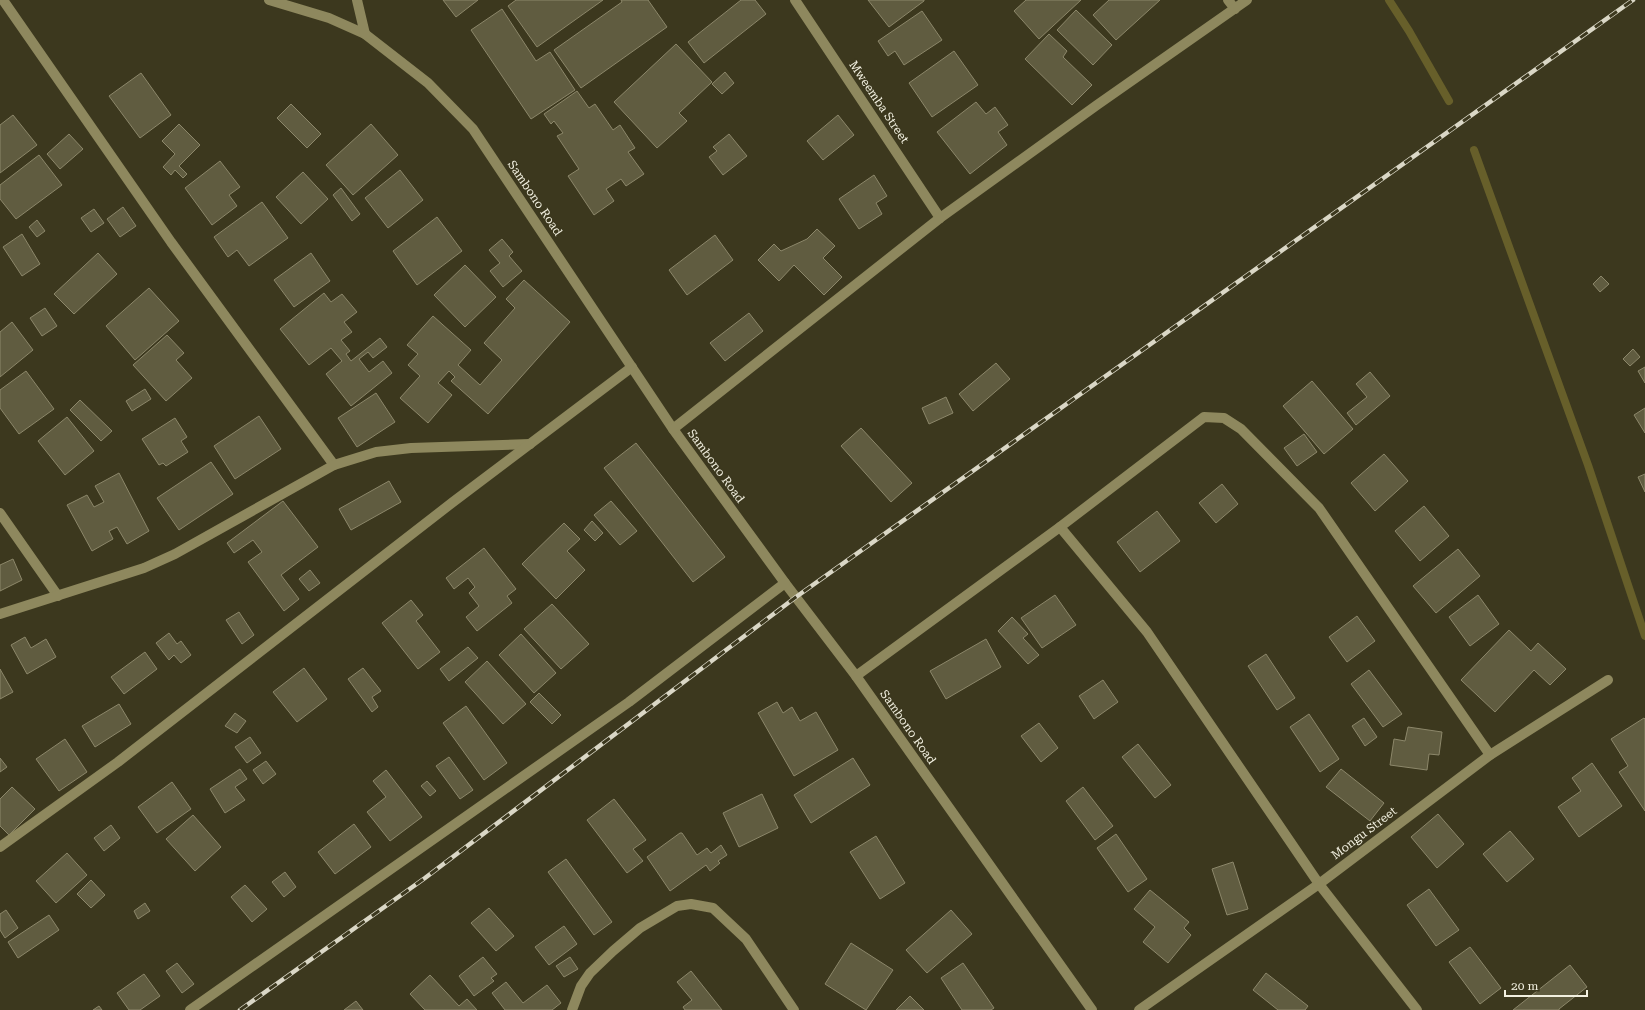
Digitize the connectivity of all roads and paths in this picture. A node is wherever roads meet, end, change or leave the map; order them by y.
1 (2, 0) edge
2 (269, 0) edge
3 (357, 0) edge
4 (795, 0) edge
5 (1228, 0) edge
6 (1248, 0) edge
7 (1235, 9) junction
8 (365, 34) junction
9 (940, 218) junction
10 (632, 367) junction
11 (673, 429) junction
12 (530, 444) junction
13 (334, 465) junction
14 (0, 513) edge
15 (1060, 527) junction
16 (785, 583) junction
17 (58, 596) junction
18 (0, 614) edge
19 (856, 676) junction
20 (1608, 680) dead end
21 (1490, 755) junction
22 (0, 847) edge
23 (1319, 884) junction
24 (190, 1010) edge
25 (572, 1010) edge
26 (794, 1010) edge
27 (1092, 1010) edge
28 (1139, 1010) edge
29 (1417, 1010) edge

1 - 13 street
2 - 8 street, Sambono Road
3 - 8 street
4 - 9 street, Mweemba Street
5 - 7 street
6 - 7 street
7 - 9 street
8 - 10 street, Sambono Road
9 - 11 street
10 - 11 street, Sambono Road
10 - 12 street
11 - 16 street, Sambono Road
12 - 13 street
12 - 22 street
13 - 17 street
14 - 17 street
15 - 19 street
15 - 21 street
15 - 23 street
16 - 19 street, Sambono Road
16 - 24 street
17 - 18 street
19 - 27 street, Sambono Road
20 - 21 street, Mongu Street
21 - 23 street, Mongu Street
23 - 28 street, Mongu Street
23 - 29 street
25 - 26 street

